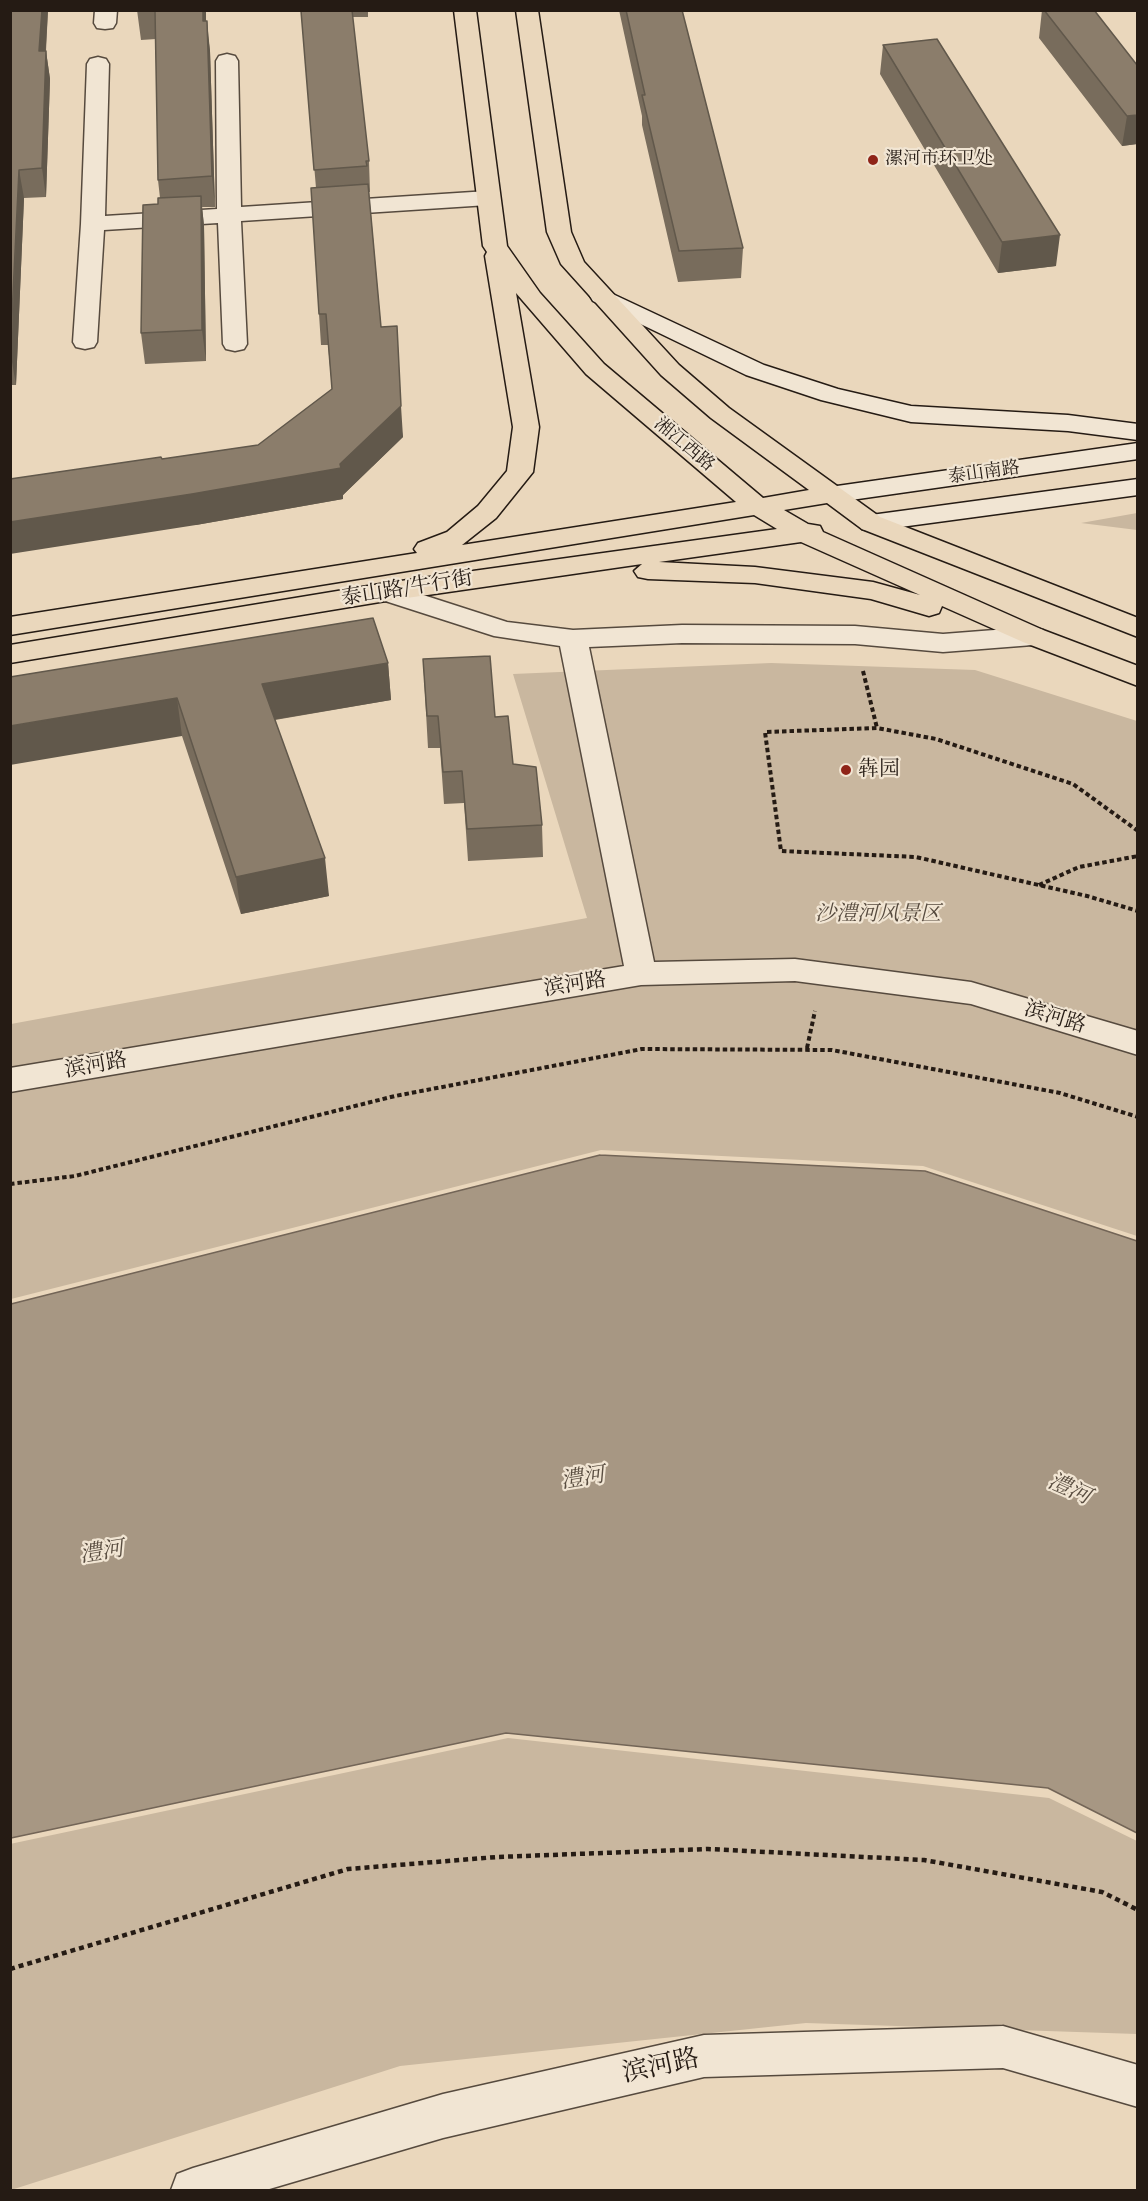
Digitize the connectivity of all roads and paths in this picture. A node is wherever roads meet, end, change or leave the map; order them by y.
1 (465, 10) edge
2 (527, 10) edge
3 (227, 61) dead end
4 (98, 64) dead end
5 (488, 198) junction
6 (229, 215) junction
7 (93, 224) junction
8 (495, 246) junction
9 (602, 296) junction
10 (85, 342) dead end
11 (235, 344) dead end
12 (1137, 432) edge
13 (1137, 452) edge
14 (1137, 487) edge
15 (830, 495) junction
16 (757, 506) junction
17 (871, 523) junction
18 (804, 532) junction
19 (385, 579) junction
20 (10, 626) edge
21 (1137, 628) edge
22 (855, 635) junction
23 (1033, 636) junction
24 (573, 639) junction
25 (10, 654) edge
26 (1137, 677) edge
27 (877, 728) junction
28 (1137, 831) edge
29 (1137, 856) edge
30 (1039, 885) junction
31 (1137, 910) edge
32 (641, 974) junction
33 (1137, 1043) edge
34 (10, 1080) edge
35 (1137, 1117) edge
36 (10, 1184) edge
37 (1137, 1910) edge
38 (10, 1969) edge
39 (1137, 2086) edge
40 (193, 2190) edge

1 - 5 main road, 湘江西路
2 - 9 main road
3 - 6 street
4 - 7 street
5 - 6 street
5 - 8 main road, 湘江西路
6 - 7 street
6 - 11 street
7 - 10 street
8 - 16 main road, 湘江西路
8 - 19 main road
9 - 12 street
9 - 15 main road
13 - 15 street, 泰山南路
14 - 17 street, 泰山南路
15 - 16 main road, 泰山路/牛行街
15 - 17 main road
16 - 18 main road, 湘江西路
16 - 19 main road, 泰山路/牛行街
17 - 18 main road, 泰山路/牛行街
17 - 21 main road
18 - 19 main road, 泰山路/牛行街
18 - 23 main road, 湘江西路
19 - 20 main road, 泰山路/牛行街
19 - 23 main road
19 - 24 street
19 - 25 main road, 泰山路/牛行街
22 - 23 street
22 - 24 street
22 - 27 path
23 - 26 main road, 湘江西路
24 - 32 street
27 - 28 path
27 - 30 path
29 - 30 path
30 - 31 path
32 - 33 street, 滨河路
32 - 34 street, 滨河路
35 - 36 path
37 - 38 path
39 - 40 street, 滨河路

